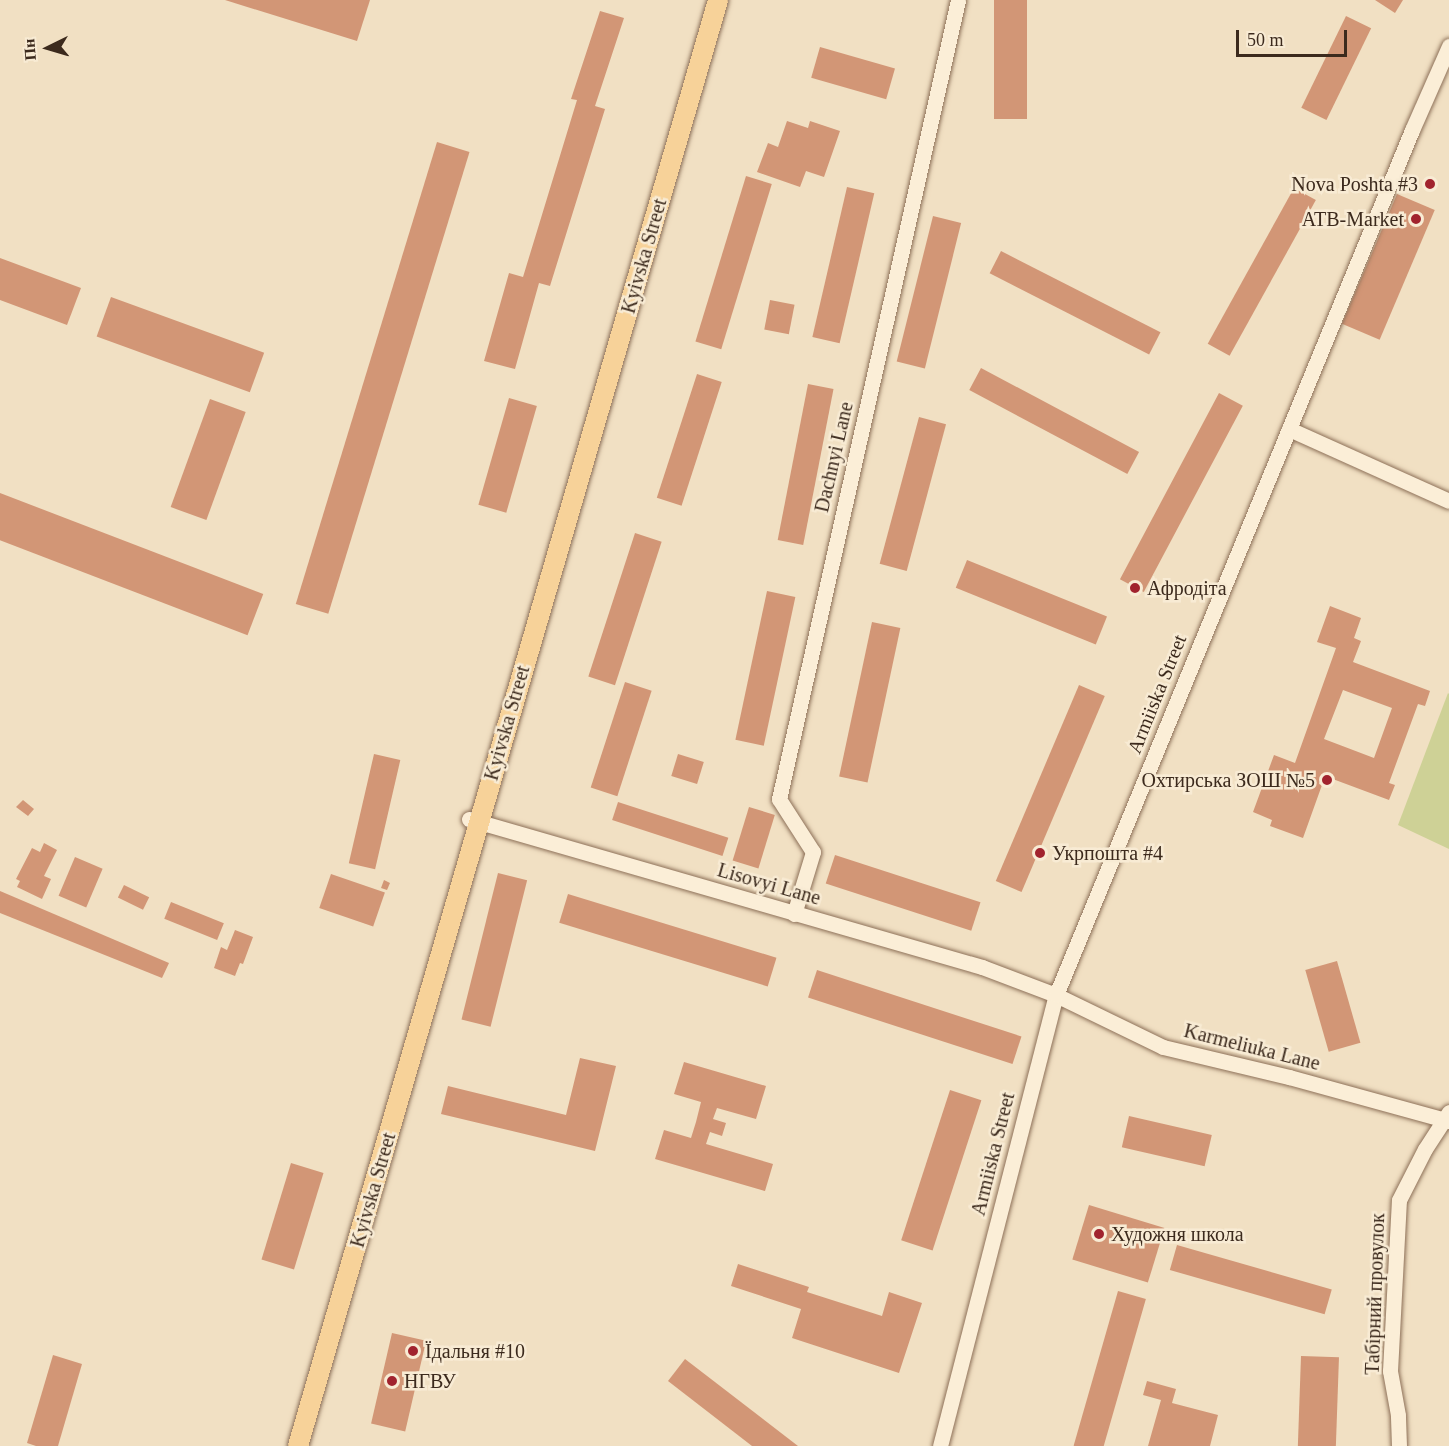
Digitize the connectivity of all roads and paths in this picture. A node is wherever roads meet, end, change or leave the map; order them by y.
1 (708, 0) edge
2 (718, 0) edge
3 (958, 0) edge
4 (1449, 46) edge
5 (1288, 429) junction
6 (1449, 501) edge
7 (473, 820) junction
8 (794, 914) junction
9 (1056, 995) junction
10 (1448, 1118) edge
11 (289, 1446) edge
12 (298, 1446) edge
13 (940, 1446) edge
14 (1399, 1446) edge

1 - 7 main road, Kyivska Street
2 - 7 main road, Kyivska Street
3 - 8 street, Dachnyi Lane
4 - 5 street, Armiiska Street
5 - 6 street
5 - 9 street, Armiiska Street
7 - 8 street, Lisovyi Lane
7 - 11 main road, Kyivska Street
7 - 12 main road, Kyivska Street
8 - 9 street, Lisovyi Lane
9 - 10 street, Karmeliuka Lane
9 - 13 street, Armiiska Street
10 - 14 street, Табірний провулок

